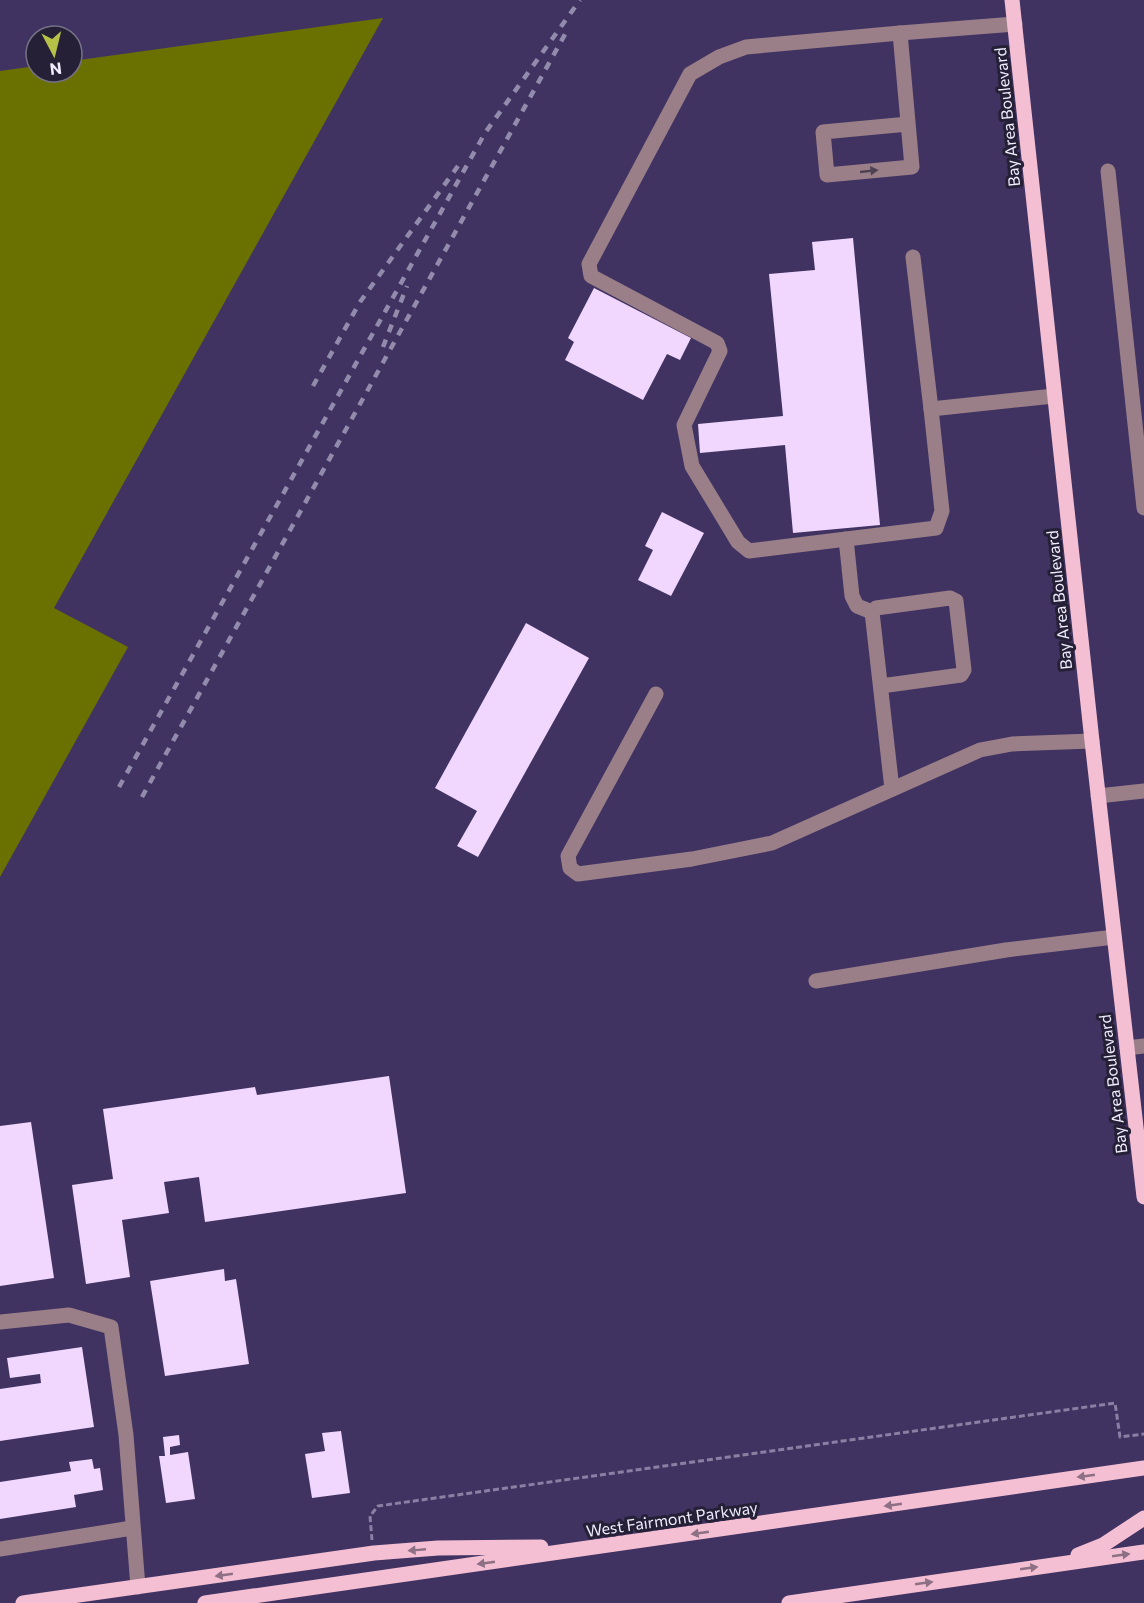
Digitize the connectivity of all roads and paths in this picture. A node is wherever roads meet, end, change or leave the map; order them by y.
1 (1012, 0) edge
2 (1015, 24) junction
3 (900, 33) junction
4 (908, 124) junction
5 (1108, 171) dead end
6 (913, 257) dead end
7 (1054, 396) junction
8 (931, 409) junction
9 (1142, 479) edge
10 (1144, 508) edge
11 (846, 539) junction
12 (872, 612) junction
13 (881, 686) junction
14 (656, 694) dead end
15 (1092, 741) junction
16 (892, 789) junction
17 (1144, 791) edge
18 (1098, 796) junction
19 (1114, 937) junction
20 (816, 981) dead end
21 (1144, 1046) edge
22 (1127, 1048) junction
23 (1138, 1094) edge
24 (1144, 1197) edge
25 (0, 1322) edge
26 (1144, 1434) edge
27 (1144, 1468) edge
28 (1144, 1518) edge
29 (132, 1528) junction
30 (602, 1547) junction
31 (0, 1549) edge
32 (1144, 1552) edge
33 (374, 1553) junction
34 (1056, 1564) junction
35 (138, 1587) junction
36 (836, 1600) edge
37 (23, 1603) edge
38 (205, 1603) edge
39 (789, 1603) edge

1 - 2 main road, Bay Area Boulevard
2 - 3 lane
2 - 7 main road, Bay Area Boulevard
3 - 4 lane
3 - 11 lane
4 -> 4 lane
5 - 9 lane
6 - 8 lane
7 - 8 lane
7 - 15 main road, Bay Area Boulevard
8 - 11 lane
9 - 10 lane
11 - 12 lane
12 - 13 lane
12 - 13 lane
13 - 16 lane
14 - 16 lane
15 - 16 lane
15 - 18 main road, Bay Area Boulevard
17 - 18 lane
18 - 19 main road, Bay Area Boulevard
19 - 20 lane
19 - 22 main road, Bay Area Boulevard
21 - 22 lane
22 - 23 main road, Bay Area Boulevard
23 - 24 main road, Bay Area Boulevard
25 - 29 lane
26 - 33 path
27 -> 30 main road, West Fairmont Parkway
28 - 34 main road
29 - 31 lane
29 - 35 lane
30 -> 33 main road
30 -> 38 main road, West Fairmont Parkway
34 -> 32 main road
33 -> 35 main road
36 -> 34 main road
35 - 37 main road
36 - 39 main road

